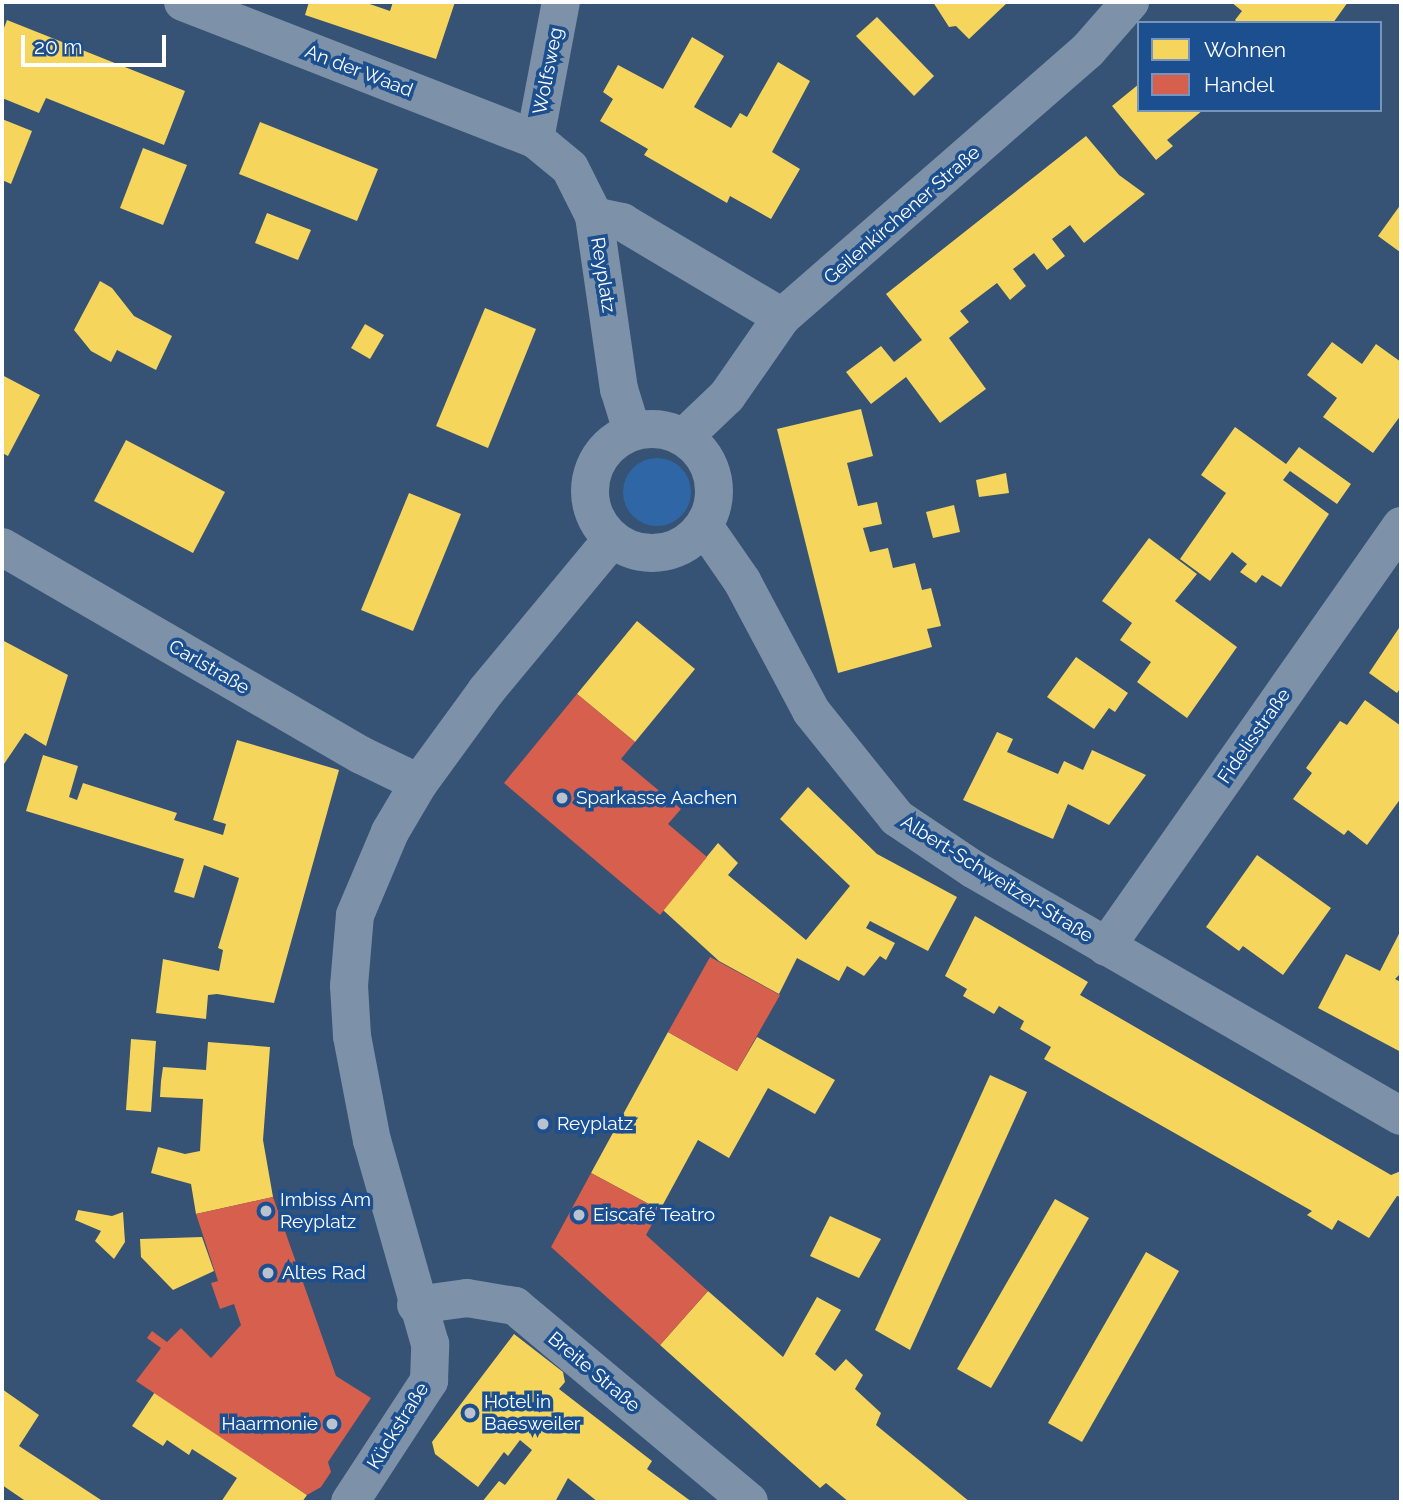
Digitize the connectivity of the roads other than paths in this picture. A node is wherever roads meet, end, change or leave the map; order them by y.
1 (183, 2) edge
2 (561, 2) edge
3 (1130, 2) edge
4 (535, 139) junction
5 (594, 216) junction
6 (782, 317) junction
7 (632, 431) junction
8 (684, 437) junction
9 (704, 526) junction
10 (1401, 526) edge
11 (612, 539) junction
12 (2, 547) edge
13 (419, 783) junction
14 (1106, 947) junction
15 (1401, 1116) edge
16 (416, 1305) junction
17 (350, 1502) edge
18 (749, 1502) edge

1 - 4 street, An der Waad
2 - 4 street, Wolfsweg
3 - 6 street, Geilenkirchener Straße
4 - 5 street, Reyplatz
5 - 6 street
5 - 7 street, Reyplatz
6 - 8 street, Geilenkirchener Straße
7 - 8 street
7 - 11 street
8 - 9 street
9 - 11 street
9 - 14 street, Albert-Schweitzer-Straße
10 - 14 street, Fidelisstraße
11 - 13 street
12 - 13 street, Carlstraße
13 - 16 street
14 - 15 street, Albert-Schweitzer-Straße
16 - 17 street, Kückstraße
16 - 18 street, Breite Straße

